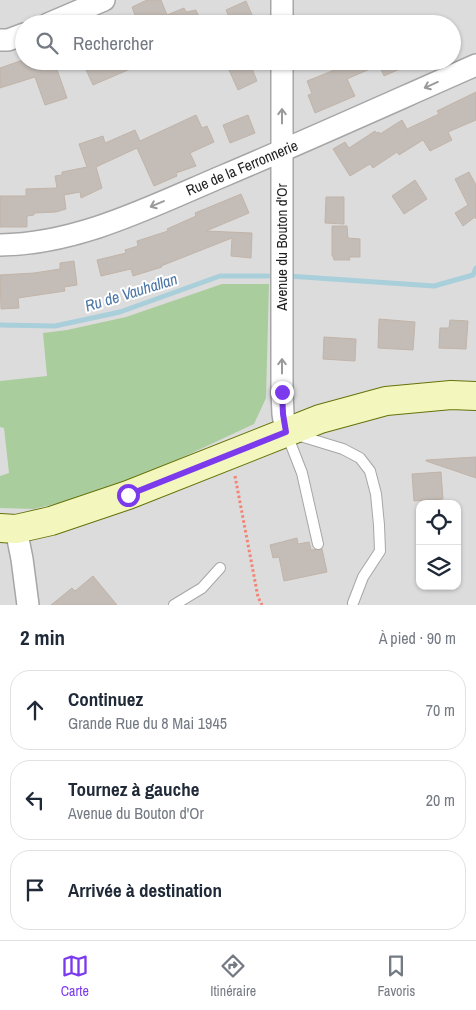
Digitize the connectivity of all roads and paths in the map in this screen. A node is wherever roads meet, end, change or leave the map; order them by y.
1 (104, 0) edge
2 (282, 0) edge
3 (69, 15) edge
4 (282, 15) edge
5 (15, 37) edge
6 (0, 40) edge
7 (476, 65) edge
8 (282, 70) edge
9 (283, 151) junction
10 (0, 245) edge
11 (476, 396) edge
12 (286, 432) junction
13 (230, 455) junction
14 (6, 531) edge
15 (318, 544) dead end
16 (220, 568) dead end
17 (353, 603) dead end
18 (28, 605) edge
19 (174, 605) edge
20 (262, 605) edge

1 - 3 street
2 - 4 street
5 - 6 street
7 -> 9 street, Rue de la Ferronnerie
9 -> 8 street, Avenue du Bouton d'Or
9 -> 10 street, Rue de la Ferronnerie
12 -> 9 street, Avenue du Bouton d'Or
11 - 12 main road
12 - 13 main road
12 - 15 lane
12 - 17 lane
13 - 14 main road
13 - 20 path
14 - 18 street
16 - 19 lane

